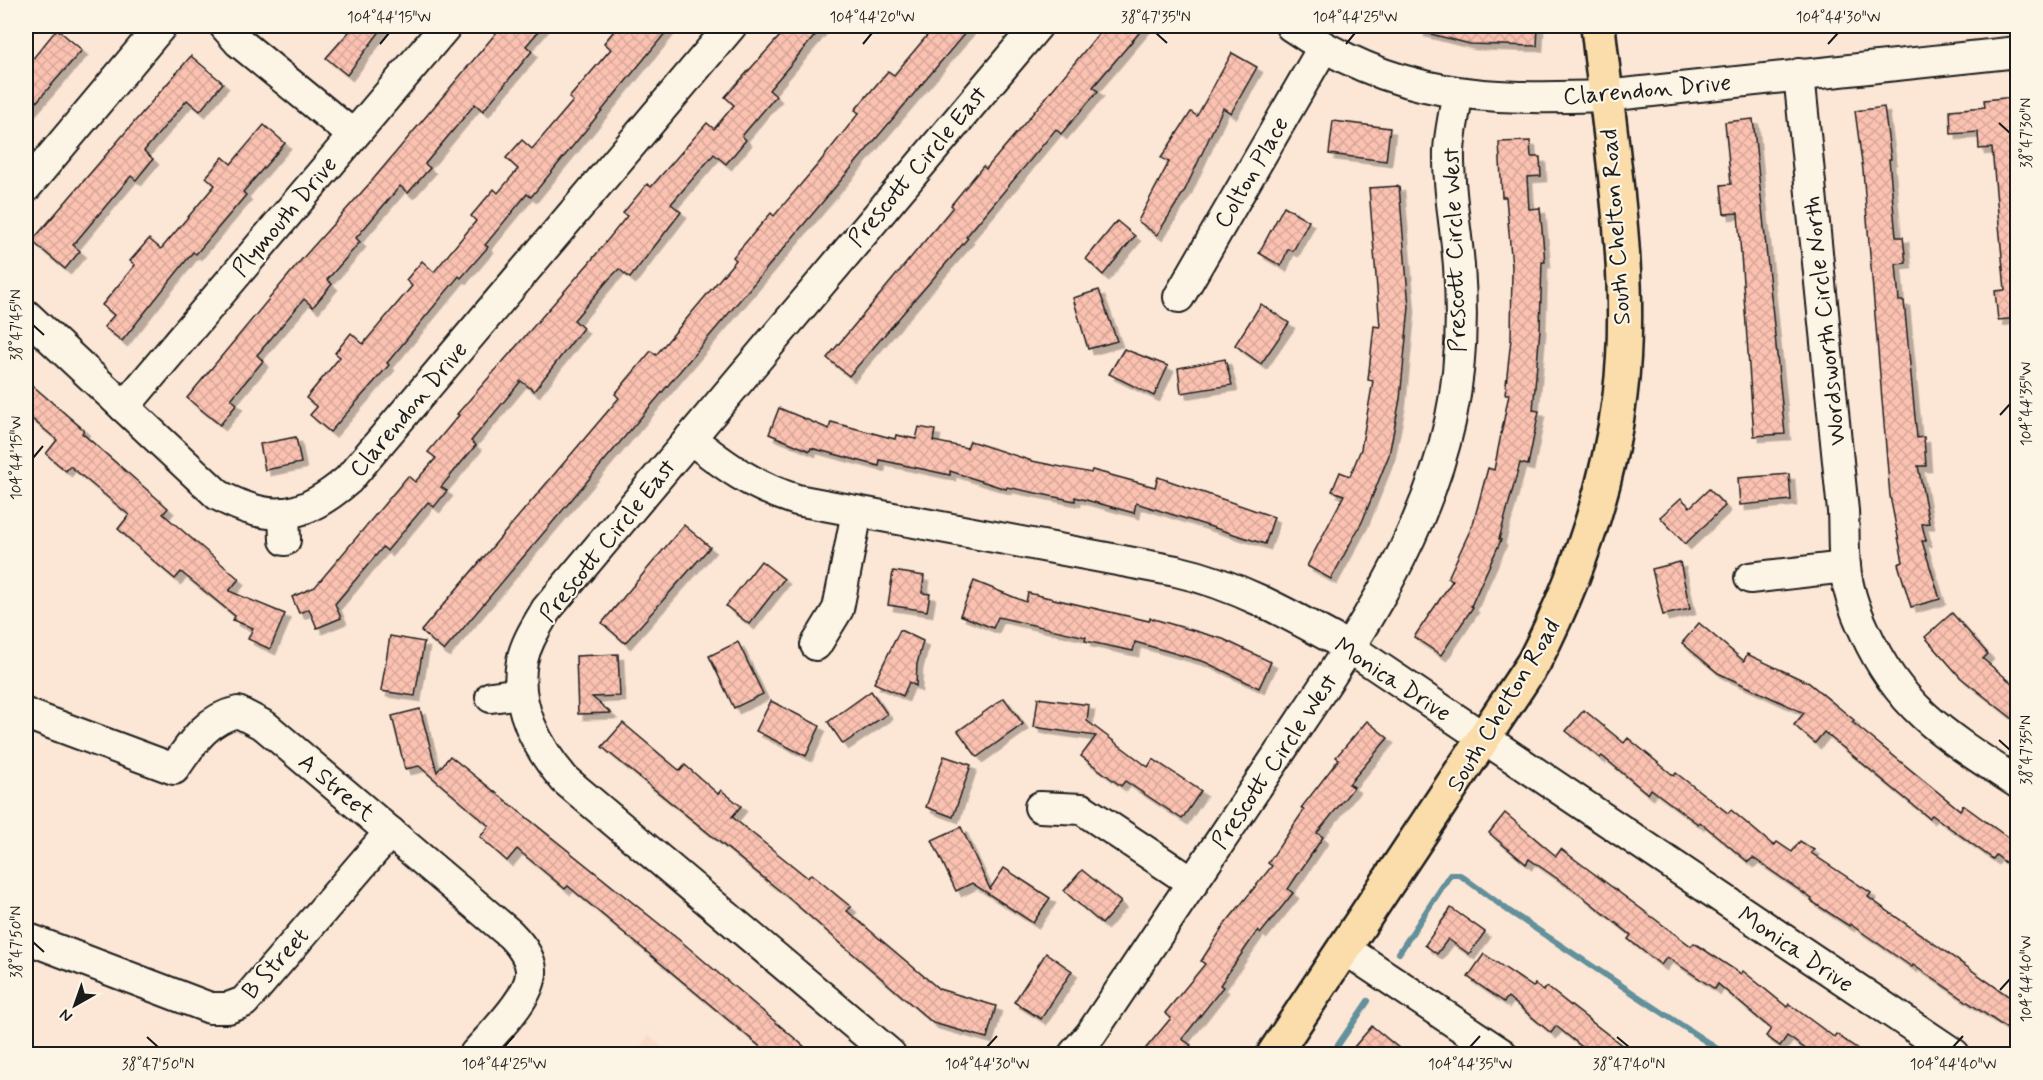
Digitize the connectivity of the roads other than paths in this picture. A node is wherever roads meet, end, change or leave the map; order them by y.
1 (161, 26) edge
2 (225, 26) edge
3 (446, 26) edge
4 (731, 26) edge
5 (1037, 26) edge
6 (1291, 26) edge
7 (1598, 26) edge
8 (1323, 48) junction
9 (2018, 52) edge
10 (1799, 74) junction
11 (1457, 94) junction
12 (1605, 96) junction
13 (353, 135) junction
14 (26, 187) edge
15 (1179, 297) dead end
16 (26, 315) edge
17 (124, 407) junction
18 (690, 438) junction
19 (857, 512) junction
20 (1845, 567) junction
21 (1750, 578) dead end
22 (816, 645) dead end
23 (1350, 648) junction
24 (521, 693) junction
25 (490, 697) dead end
26 (26, 714) edge
27 (1484, 740) junction
28 (2018, 783) edge
29 (1040, 807) dead end
30 (390, 832) junction
31 (1193, 883) junction
32 (26, 938) edge
33 (1345, 949) junction
34 (475, 1054) edge
35 (891, 1054) edge
36 (1074, 1054) edge
37 (1274, 1054) edge
38 (1502, 1054) edge
39 (1954, 1054) edge

1 - 14 street
2 - 13 street
3 - 13 street, Plymouth Drive
4 - 17 street, Clarendon Drive
5 - 18 street, Prescott Circle East
6 - 8 street, Clarendon Drive
7 - 12 main road, South Chelton Road
8 - 11 street, Clarendon Drive
8 - 15 street, Colton Place
9 - 10 street, Clarendon Drive
10 - 12 street, Clarendon Drive
10 - 20 street, Wordsworth Circle North
11 - 12 street, Clarendon Drive
11 - 23 street, Prescott Circle West
12 - 27 main road, South Chelton Road
13 - 17 street, Plymouth Drive
16 - 17 street, Clarendon Drive
18 - 19 street, Monica Drive
18 - 24 street, Prescott Circle East
19 - 22 street
19 - 23 street, Monica Drive
20 - 21 street
20 - 28 street, Wordsworth Circle North
23 - 27 street, Monica Drive
23 - 31 street, Prescott Circle West
24 - 25 street
24 - 35 street, Prescott Circle East
26 - 30 street, A Street
27 - 33 main road, South Chelton Road
27 - 39 street, Monica Drive
29 - 31 street
30 - 32 street, B Street
30 - 34 street, A Street
31 - 36 street, Prescott Circle West
33 - 37 main road, South Chelton Road
33 - 38 street

